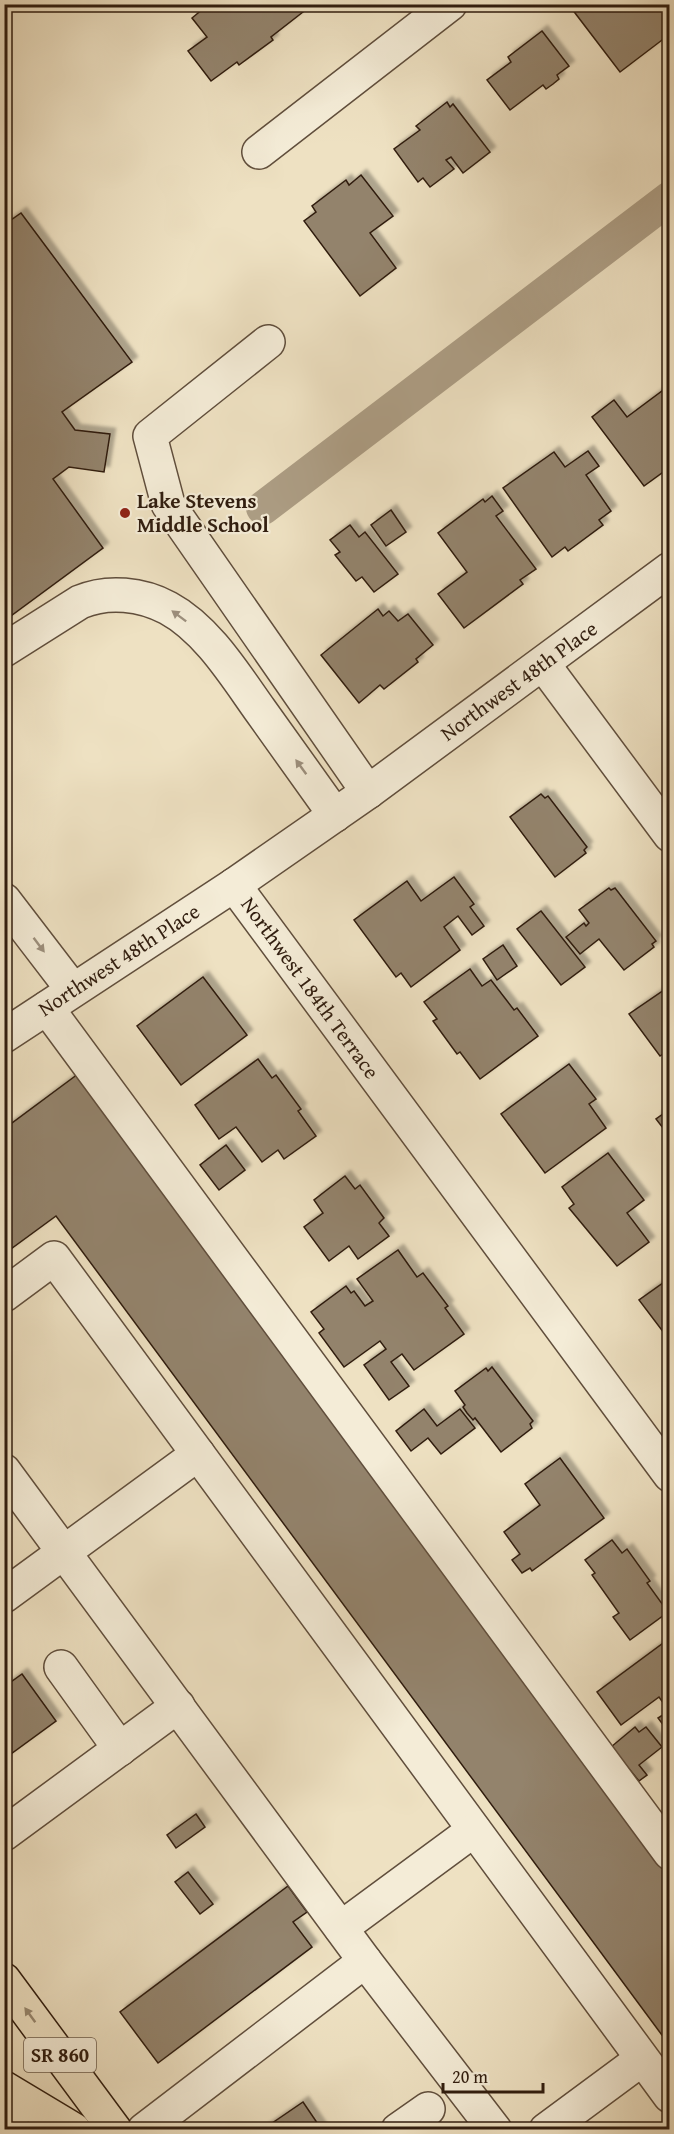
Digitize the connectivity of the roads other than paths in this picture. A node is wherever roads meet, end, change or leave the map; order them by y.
1 (450, 4) edge
2 (259, 152) dead end
3 (268, 342) dead end
4 (669, 569) edge
5 (4, 650) edge
6 (543, 663) junction
7 (368, 792) junction
8 (334, 815) junction
9 (669, 835) edge
10 (234, 885) junction
11 (4, 900) edge
12 (60, 999) junction
13 (4, 1036) edge
14 (4, 1295) edge
15 (198, 1454) junction
16 (4, 1470) edge
17 (669, 1475) edge
18 (65, 1552) junction
19 (4, 1596) edge
20 (62, 1667) dead end
21 (178, 1706) junction
22 (120, 1749) junction
23 (474, 1830) junction
24 (4, 1834) edge
25 (669, 1853) edge
26 (341, 1928) junction
27 (365, 1961) junction
28 (4, 1980) edge
29 (642, 2059) junction
30 (4, 2088) edge
31 (669, 2096) edge
32 (428, 2109) dead end
33 (4, 2116) edge
34 (14, 2130) edge
35 (74, 2130) edge
36 (115, 2130) edge
37 (144, 2130) edge
38 (398, 2130) edge
39 (495, 2130) edge
40 (546, 2130) edge

1 - 2 street
3 - 7 street
4 - 6 street, Northwest 48th Place
8 -> 5 street
6 - 7 street, Northwest 48th Place
6 - 9 street
7 - 8 street, Northwest 184th Terrace
8 - 10 street, Northwest 184th Terrace
10 - 12 street, Northwest 48th Place
10 - 17 street, Northwest 184th Terrace
11 -> 12 street
12 - 13 street, Northwest 48th Place
12 - 25 street
14 - 15 street
15 - 18 street
15 - 23 street
16 - 18 street
18 - 19 street
18 - 21 street
20 - 22 street
21 - 22 street
21 - 26 street
22 - 24 street
23 - 26 street
23 - 29 street
26 - 27 street
27 - 37 street
27 - 39 street
36 -> 28 main road, SR 860
29 - 31 street
29 - 40 street
30 - 35 main road
32 - 38 street
33 - 34 main road

